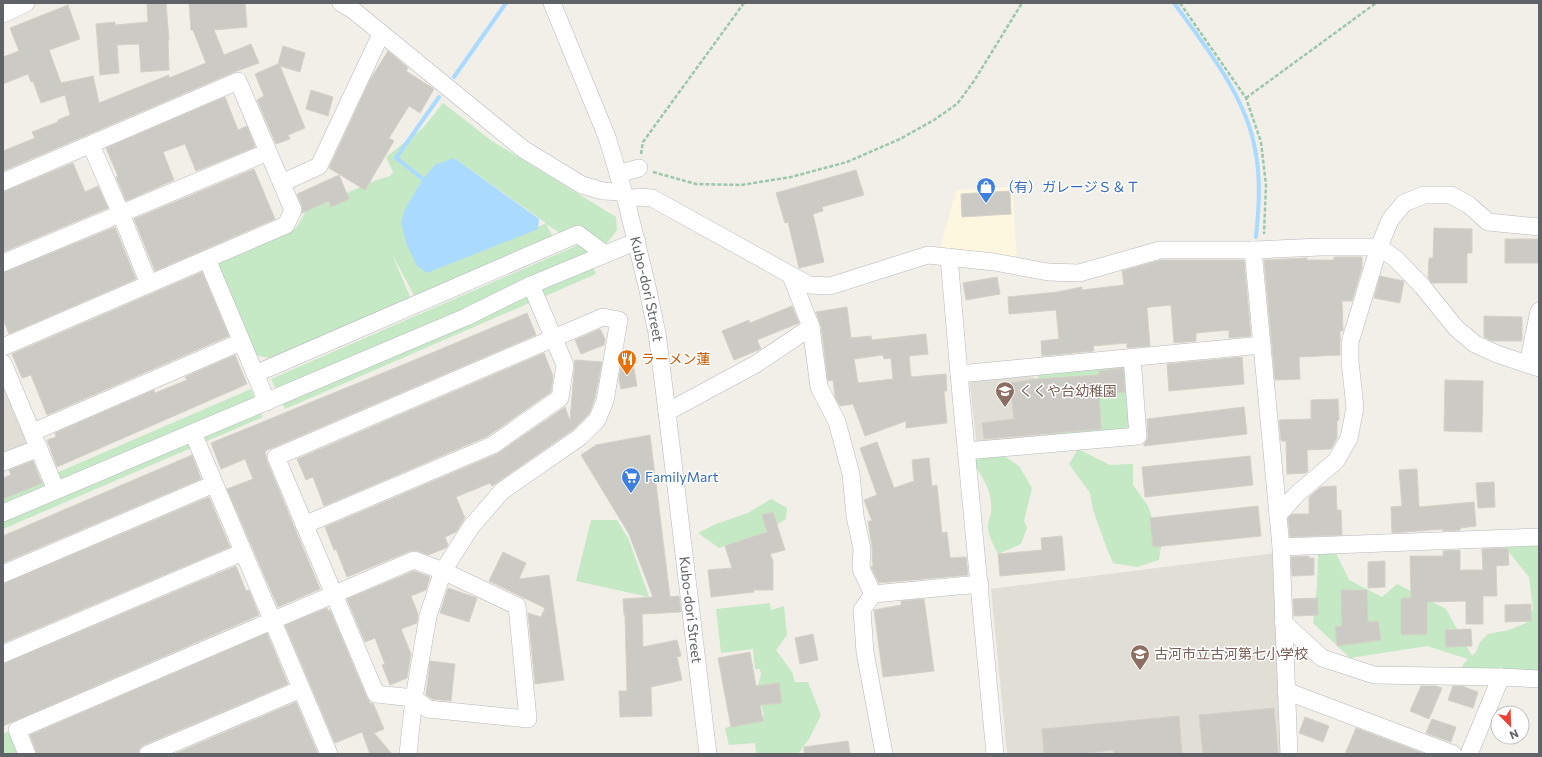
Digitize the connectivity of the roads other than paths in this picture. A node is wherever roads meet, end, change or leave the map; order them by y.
1 (26, 3) edge
2 (341, 3) edge
3 (552, 3) edge
4 (3, 14) edge
5 (381, 34) junction
6 (90, 145) junction
7 (268, 152) junction
8 (639, 168) road end
9 (618, 174) junction
10 (3, 182) edge
11 (282, 183) junction
12 (625, 196) junction
13 (121, 214) junction
14 (1539, 227) edge
15 (637, 241) junction
16 (1379, 247) junction
17 (1258, 249) junction
18 (605, 254) junction
19 (949, 257) junction
20 (207, 259) junction
21 (3, 263) edge
22 (792, 276) junction
23 (149, 284) junction
24 (531, 285) junction
25 (1539, 311) edge
26 (811, 327) junction
27 (553, 338) junction
28 (241, 342) junction
29 (1262, 345) junction
30 (3, 347) edge
31 (1132, 357) junction
32 (3, 363) edge
33 (1534, 366) edge
34 (255, 374) junction
35 (959, 374) junction
36 (267, 402) junction
37 (667, 412) junction
38 (193, 433) junction
39 (36, 440) junction
40 (966, 451) junction
41 (3, 462) edge
42 (214, 484) junction
43 (56, 490) junction
44 (3, 513) edge
45 (1278, 515) junction
46 (304, 525) junction
47 (1539, 537) edge
48 (1281, 547) junction
49 (243, 552) junction
50 (443, 571) junction
51 (3, 574) edge
52 (980, 584) junction
53 (334, 594) junction
54 (873, 594) junction
55 (273, 621) junction
56 (1283, 622) junction
57 (3, 654) edge
58 (1501, 677) junction
59 (1539, 679) edge
60 (301, 689) junction
61 (1286, 691) junction
62 (414, 698) junction
63 (27, 754) edge
64 (148, 754) edge
65 (329, 754) edge
66 (408, 754) edge
67 (708, 754) edge
68 (884, 754) edge
69 (995, 754) edge
70 (1290, 754) edge
71 (1452, 754) edge
72 (1469, 754) edge

1 - 4 street
2 - 5 street
3 - 9 street, Kubo-dori Street
5 - 11 street
5 - 12 street
6 - 7 street
6 - 10 street
6 - 13 street
7 - 11 street
7 - 13 street
8 - 9 street
9 - 12 street, Kubo-dori Street
11 - 20 street
12 - 15 street, Kubo-dori Street
12 - 22 street
13 - 21 street
13 - 23 street
14 - 16 street
15 - 18 street
15 - 37 street, Kubo-dori Street
16 - 17 street
16 - 33 street
16 - 45 street
17 - 19 street
17 - 29 street
18 - 24 street
18 - 34 street
19 - 22 street
19 - 35 street
20 - 23 street
20 - 28 street
22 - 26 street
23 - 30 street
24 - 27 street
24 - 36 street
25 - 33 street
26 - 37 street
26 - 54 street
27 - 46 street
27 - 46 street
27 - 50 street
28 - 34 street
28 - 39 street
29 - 31 street
29 - 45 street
31 - 35 street
31 - 40 street
32 - 39 street
34 - 36 street
35 - 40 street
36 - 38 street
37 - 67 street, Kubo-dori Street
38 - 42 street
38 - 43 street
39 - 41 street
39 - 43 street
40 - 52 street
42 - 49 street
42 - 51 street
43 - 44 street
45 - 48 street
46 - 53 street
47 - 48 street
48 - 56 street
49 - 55 street
49 - 57 street
50 - 53 street
50 - 62 street
50 - 62 street
52 - 54 street
52 - 69 street
53 - 55 street
53 - 62 street
54 - 68 street
55 - 60 street
55 - 63 street
56 - 58 street
56 - 61 street
58 - 59 street
58 - 72 street
60 - 64 street
60 - 65 street
61 - 70 street
61 - 71 street
62 - 66 street

